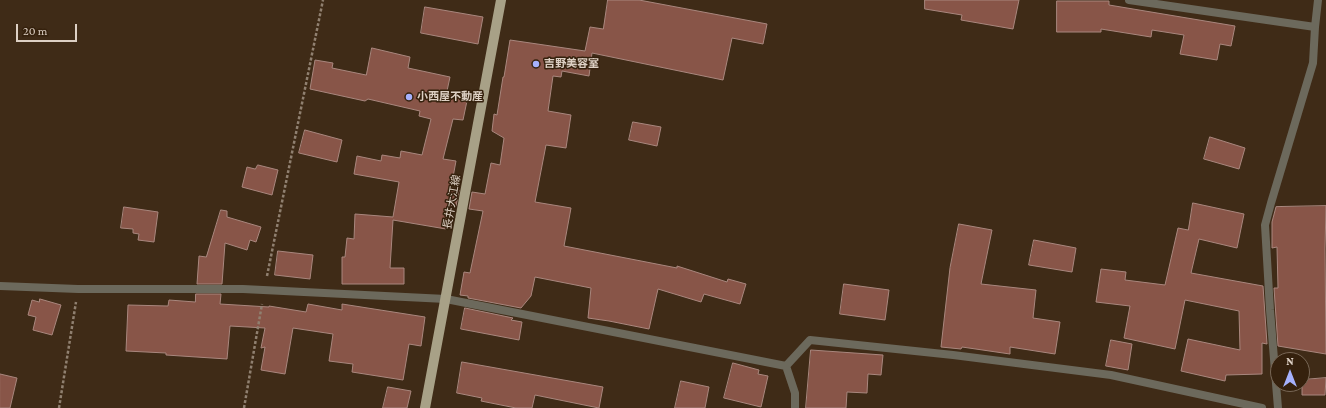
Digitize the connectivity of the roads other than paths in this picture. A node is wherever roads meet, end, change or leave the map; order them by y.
1 (501, 0) edge
2 (1128, 0) edge
3 (1318, 0) edge
4 (1315, 27) junction
5 (0, 286) edge
6 (446, 299) junction
7 (786, 366) junction
8 (425, 408) edge
9 (795, 408) edge
10 (1262, 408) edge
11 (1278, 408) edge

1 - 6 main road, 長井大江線
2 - 4 street
3 - 4 street
4 - 11 street
5 - 6 street
6 - 7 street
6 - 8 main road, 長井大江線
7 - 9 street
7 - 10 street

